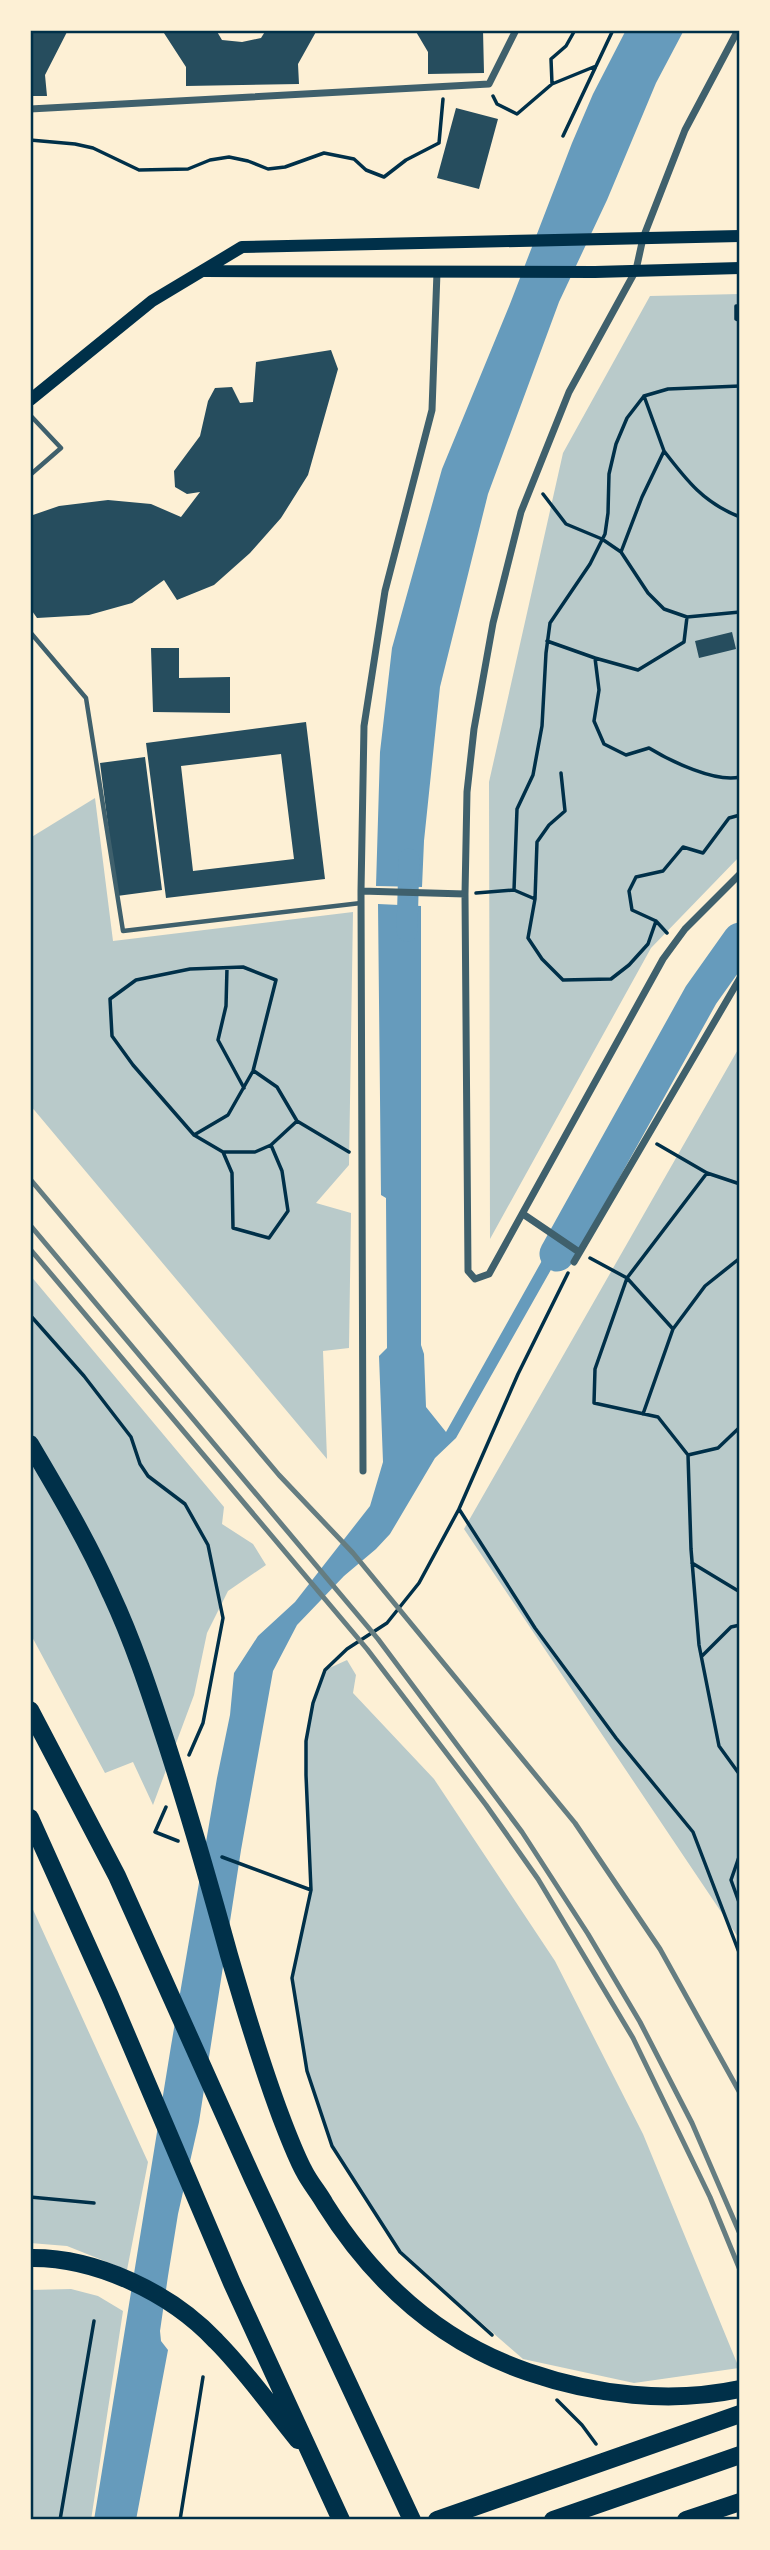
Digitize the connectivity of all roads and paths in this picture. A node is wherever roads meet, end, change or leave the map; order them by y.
1 (516, 30) edge
2 (575, 30) edge
3 (613, 30) edge
4 (738, 30) edge
5 (596, 66) junction
6 (489, 84) junction
7 (552, 84) junction
8 (444, 86) junction
9 (30, 109) edge
10 (563, 136) dead end
11 (30, 140) edge
12 (740, 236) edge
13 (643, 238) junction
14 (740, 268) edge
15 (636, 270) junction
16 (204, 271) junction
17 (437, 272) junction
18 (740, 306) edge
19 (740, 321) edge
20 (740, 386) edge
21 (644, 396) junction
22 (30, 400) edge
23 (30, 415) edge
24 (664, 451) junction
25 (30, 475) edge
26 (533, 482) junction
27 (740, 517) edge
28 (602, 540) junction
29 (621, 552) junction
30 (740, 612) edge
31 (687, 617) junction
32 (30, 632) edge
33 (547, 641) junction
34 (595, 658) junction
35 (561, 773) dead end
36 (740, 777) edge
37 (740, 815) edge
38 (740, 874) edge
39 (514, 890) junction
40 (361, 891) junction
41 (465, 894) junction
42 (534, 899) junction
43 (361, 903) junction
44 (656, 921) junction
45 (676, 942) junction
46 (227, 968) junction
47 (740, 978) edge
48 (254, 1071) junction
49 (244, 1088) junction
50 (297, 1121) junction
51 (194, 1135) junction
52 (646, 1138) junction
53 (271, 1144) junction
54 (223, 1152) junction
55 (363, 1160) junction
56 (707, 1172) junction
57 (740, 1184) edge
58 (523, 1214) junction
59 (576, 1250) junction
60 (740, 1258) edge
61 (574, 1262) joint
62 (627, 1278) junction
63 (30, 1315) edge
64 (673, 1329) junction
65 (643, 1414) junction
66 (740, 1427) edge
67 (30, 1444) edge
68 (688, 1455) junction
69 (363, 1471) dead end
70 (459, 1509) junction
71 (692, 1563) junction
72 (740, 1592) edge
73 (740, 1625) edge
74 (701, 1657) junction
75 (30, 1710) edge
76 (187, 1759) dead end
77 (740, 1775) edge
78 (171, 1796) dead end
79 (30, 1818) edge
80 (179, 1841) dead end
81 (740, 1854) edge
82 (217, 1855) dead end
83 (311, 1891) junction
84 (740, 1905) edge
85 (740, 1955) edge
86 (30, 2196) edge
87 (94, 2203) dead end
88 (30, 2258) edge
89 (94, 2320) dead end
90 (499, 2342) dead end
91 (203, 2377) dead end
92 (740, 2389) edge
93 (554, 2397) dead end
94 (740, 2414) edge
95 (597, 2446) dead end
96 (740, 2455) edge
97 (313, 2459) junction
98 (740, 2502) edge
99 (60, 2520) edge
100 (180, 2520) edge
101 (341, 2520) edge
102 (412, 2520) edge
103 (437, 2520) edge
104 (553, 2520) edge
105 (686, 2520) edge

1 - 6 street
2 - 7 path
3 - 5 path
4 - 13 street
5 - 7 path
5 - 10 path
6 - 7 path
6 - 8 street
8 - 9 street
8 - 11 path
12 - 13 main road
13 - 15 street
13 - 16 main road
14 - 15 main road
15 - 17 main road
15 - 26 street
16 - 17 main road
16 - 22 main road
17 - 40 street
18 - 19 path
20 - 21 path
21 - 24 path
21 - 28 path
23 - 25 lane
24 - 27 path
24 - 29 path
26 - 28 path
26 - 41 street
28 - 29 path
28 - 33 path
29 - 31 path
30 - 31 path
31 - 34 path
32 - 43 lane
33 - 34 path
33 - 39 path
34 - 36 path
35 - 42 path
37 - 44 path
38 - 45 street
39 - 41 path
39 - 42 path
40 - 41 street
40 - 43 street
41 - 58 street
42 - 44 path
43 - 55 street
44 - 45 path
45 - 58 street
46 - 48 path
46 - 49 path
46 - 51 path
47 - 52 street
48 - 49 path
48 - 50 path
49 - 51 path
50 - 53 path
50 - 55 path
51 - 54 path
52 - 56 path
52 - 59 street
53 - 54 path
53 - 54 path
55 - 69 street
56 - 57 path
56 - 62 path
58 - 59 street
59 - 61 street
59 - 62 path
60 - 64 path
61 - 70 path
62 - 64 path
62 - 65 path
63 - 76 path
64 - 65 path
65 - 68 path
66 - 68 path
67 - 92 highway
68 - 71 path
70 - 83 path
70 - 85 path
71 - 72 path
71 - 74 path
73 - 74 path
74 - 77 path
75 - 102 highway
78 - 80 path
79 - 97 highway
81 - 84 path
82 - 83 path
83 - 90 path
86 - 87 path
88 - 97 highway
89 - 99 path
91 - 100 path
93 - 95 path
94 - 103 highway
96 - 104 highway
97 - 101 highway
98 - 105 highway

